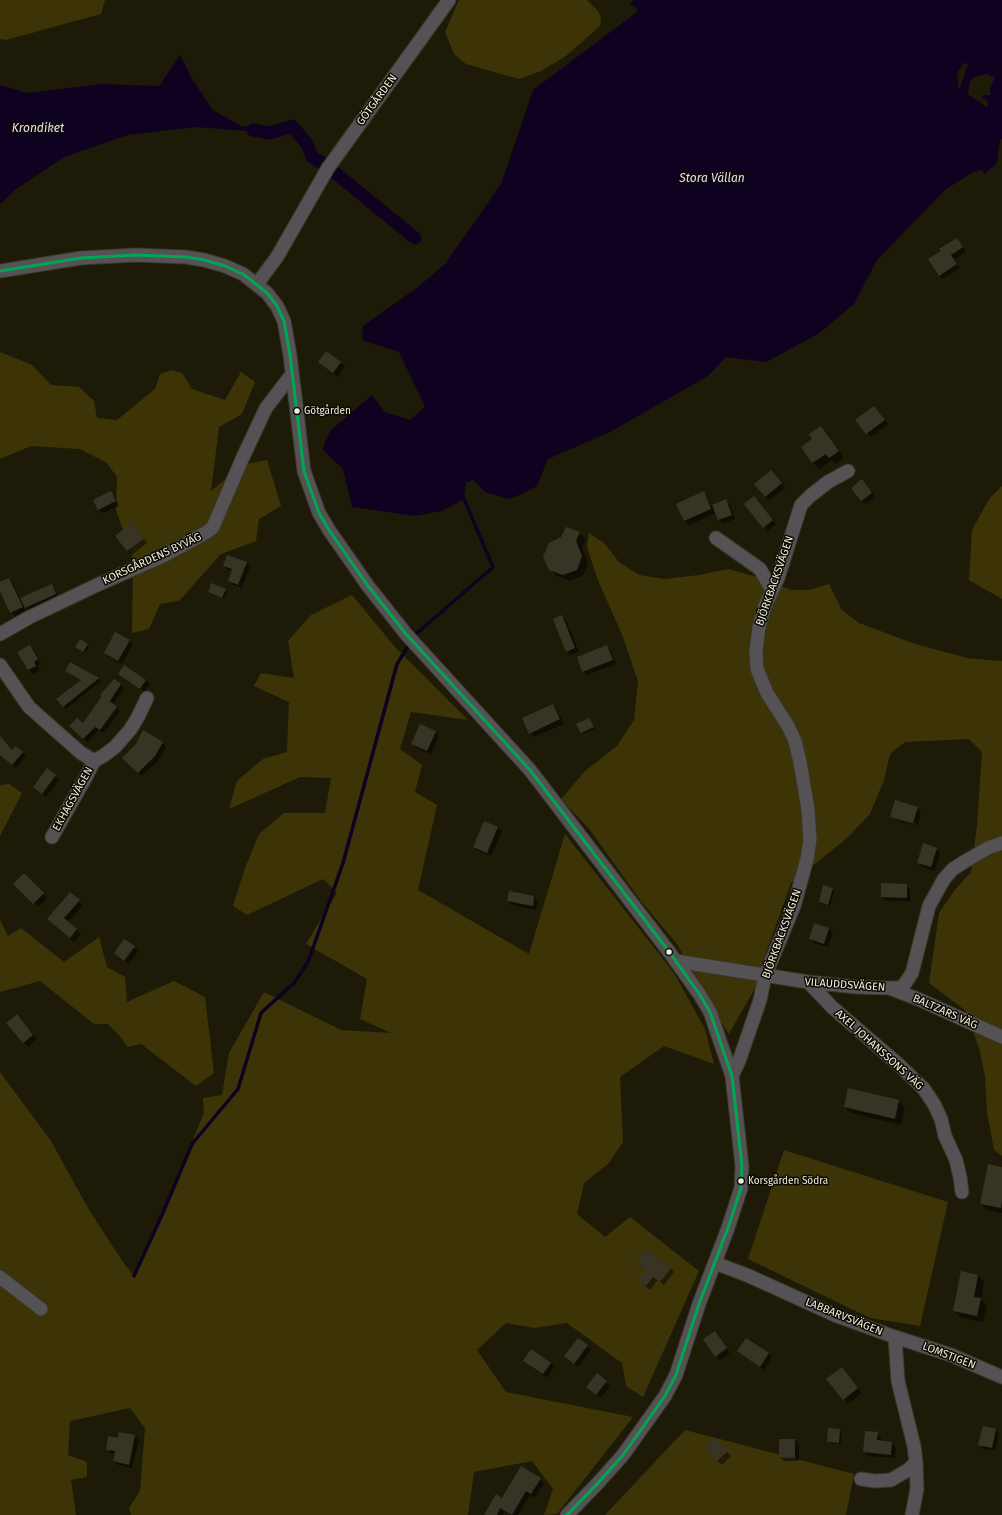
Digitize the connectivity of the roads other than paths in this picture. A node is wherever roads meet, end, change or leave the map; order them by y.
1 (449, 0) edge
2 (0, 271) edge
3 (257, 284) junction
4 (292, 374) junction
5 (848, 471) dead end
6 (716, 538) dead end
7 (772, 590) junction
8 (0, 634) edge
9 (0, 665) edge
10 (147, 698) dead end
11 (94, 761) junction
12 (52, 837) dead end
13 (1002, 843) edge
14 (676, 961) junction
15 (765, 976) junction
16 (808, 982) junction
17 (888, 988) junction
18 (1002, 1037) edge
19 (732, 1076) junction
20 (962, 1192) dead end
21 (715, 1263) junction
22 (0, 1278) edge
23 (41, 1309) dead end
24 (895, 1337) junction
25 (1002, 1377) edge
26 (916, 1462) junction
27 (861, 1479) dead end
28 (567, 1515) edge
29 (912, 1515) edge

1 - 3 street, GÖTGÅRDEN
2 - 3 street
3 - 4 street
4 - 8 street, KORSGÅRDENS BYVÄG
4 - 14 street
5 - 7 street, BJÖRKBACKSVÄGEN
6 - 7 street
7 - 15 street, BJÖRKBACKSVÄGEN
9 - 11 street, EKHAGSVÄGEN
10 - 11 street, EKHAGSVÄGEN
11 - 12 street, EKHAGSVÄGEN
13 - 17 street, VILAUDDSVÄGEN
14 - 15 street, VILAUDDSVÄGEN
14 - 19 street
15 - 16 street, VILAUDDSVÄGEN
15 - 19 street, BJÖRKBACKSVÄGEN
16 - 17 street, VILAUDDSVÄGEN
16 - 20 street, AXEL JOHANSSONS VÄG
17 - 18 street, BALTZARS VÄG
19 - 21 street
21 - 24 street, LABBARVSVÄGEN
21 - 28 street
22 - 23 street
24 - 25 street, LOMSTIGEN
24 - 26 street, LABBARVSVÄGEN
26 - 27 street
26 - 29 street, LABBARVSVÄGEN

